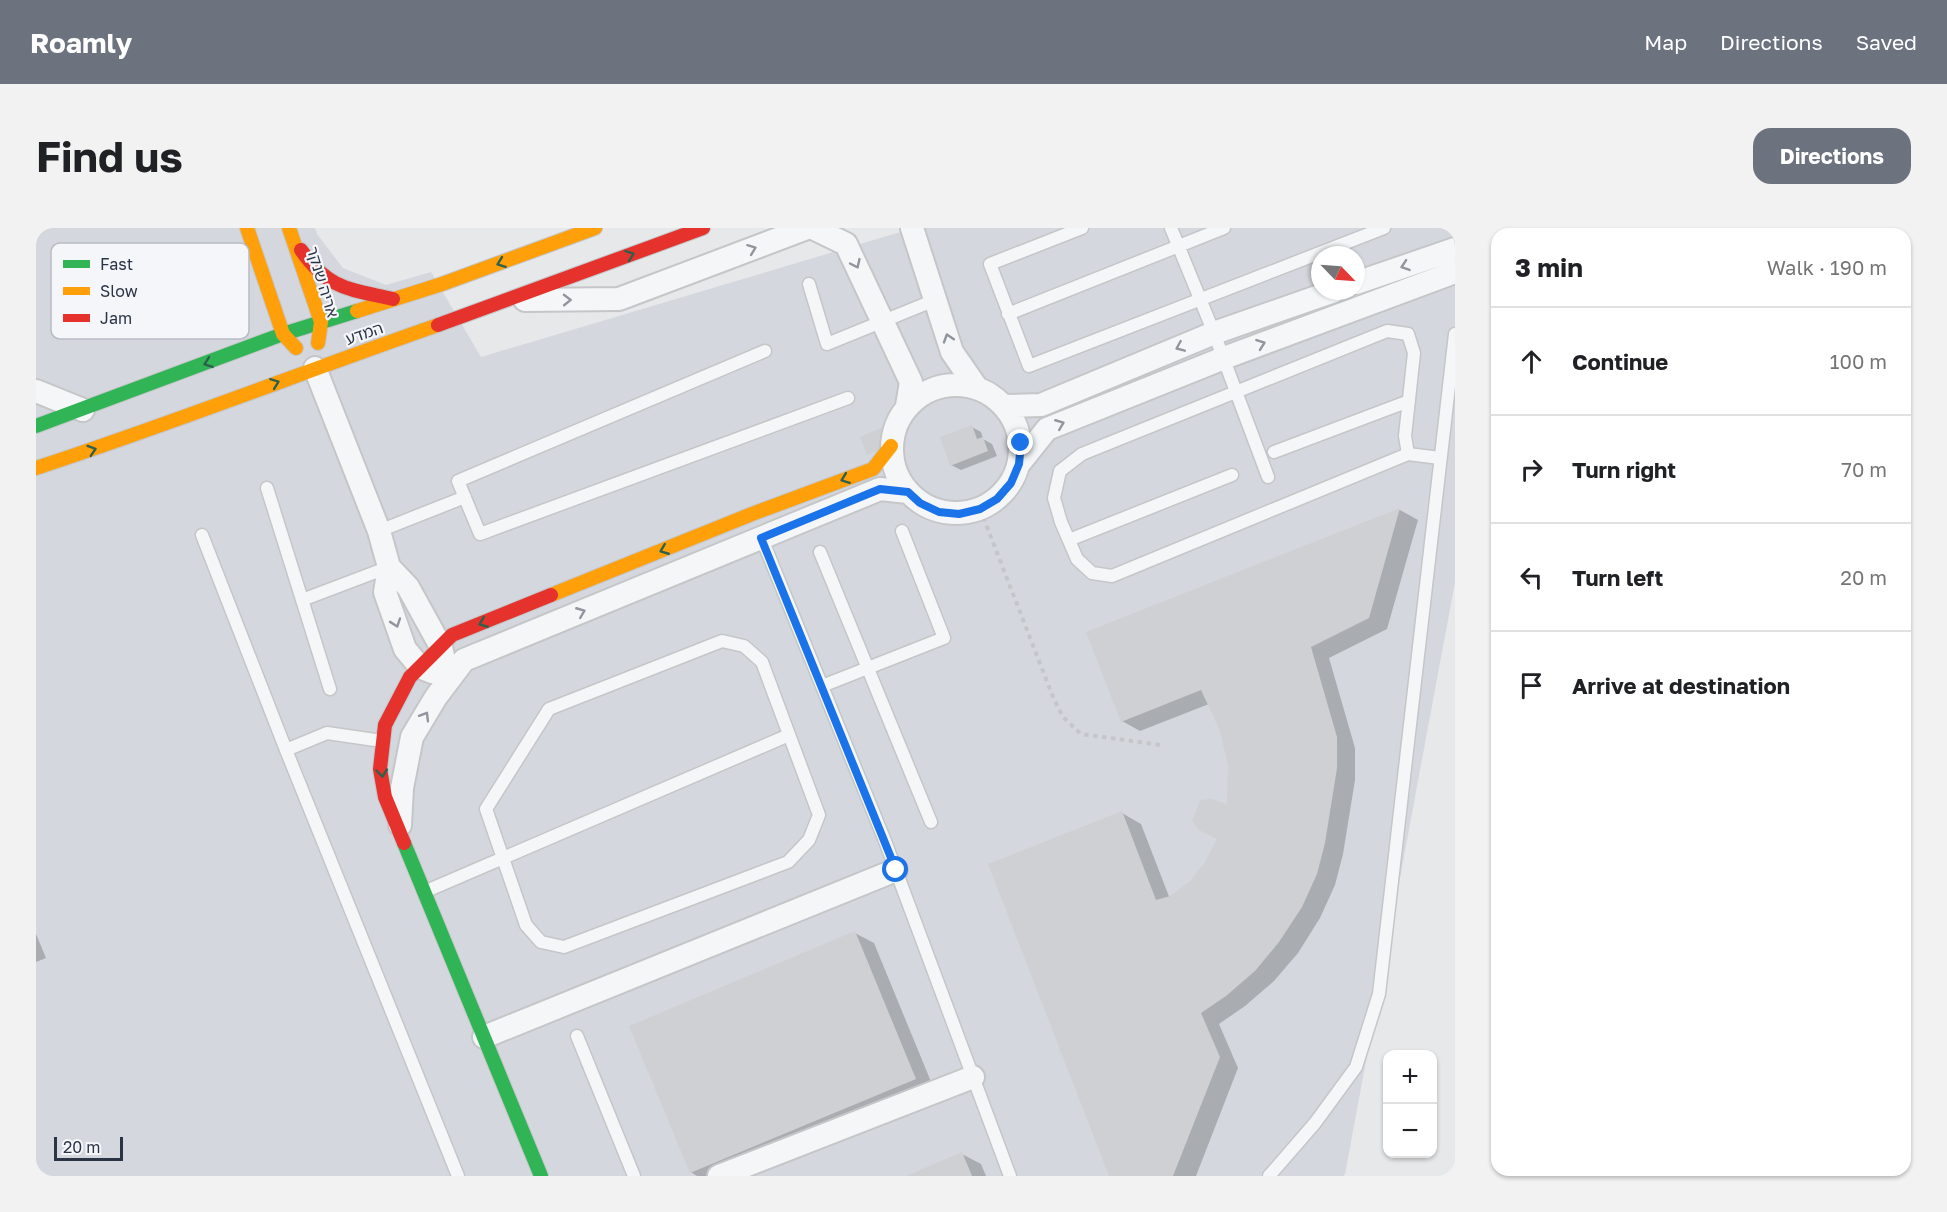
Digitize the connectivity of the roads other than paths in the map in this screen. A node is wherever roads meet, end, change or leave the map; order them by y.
1 (247, 228) edge
2 (595, 228) edge
3 (702, 228) edge
4 (807, 228) edge
5 (813, 228) edge
6 (912, 228) edge
7 (1082, 228) edge
8 (1171, 228) edge
9 (1224, 228) edge
10 (1384, 228) edge
11 (291, 233) edge
12 (1178, 246) junction
13 (1455, 249) edge
14 (259, 262) junction
15 (1455, 272) edge
16 (1365, 280) edge
17 (809, 284) dead end
18 (394, 299) junction
19 (1200, 299) junction
20 (1311, 299) edge
21 (508, 300) junction
22 (935, 300) junction
23 (261, 308) dead end
24 (1008, 314) junction
25 (321, 322) junction
26 (883, 322) junction
27 (1214, 333) junction
28 (253, 334) dead end
29 (283, 334) junction
30 (1455, 334) edge
31 (765, 351) dead end
32 (239, 352) junction
33 (1224, 358) junction
34 (315, 368) junction
35 (976, 388) junction
36 (36, 391) edge
37 (1236, 393) junction
38 (848, 398) dead end
39 (1409, 401) junction
40 (908, 406) junction
41 (1005, 406) junction
42 (83, 410) junction
43 (36, 426) edge
44 (891, 446) junction
45 (1274, 452) dead end
46 (1407, 454) junction
47 (1440, 458) junction
48 (1019, 464) junction
49 (36, 468) edge
50 (1232, 475) dead end
51 (1269, 477) dead end
52 (267, 488) dead end
53 (908, 492) junction
54 (465, 497) junction
55 (752, 514) junction
56 (379, 531) junction
57 (902, 531) dead end
58 (202, 535) dead end
59 (761, 538) junction
60 (1068, 540) junction
61 (820, 552) dead end
62 (389, 567) junction
63 (302, 600) junction
64 (441, 647) junction
65 (420, 667) junction
66 (868, 668) junction
67 (450, 679) junction
68 (822, 686) junction
69 (330, 689) dead end
70 (789, 735) junction
71 (383, 742) junction
72 (286, 750) junction
73 (931, 822) dead end
74 (400, 833) junction
75 (503, 858) junction
76 (896, 870) junction
77 (424, 892) junction
78 (577, 1036) dead end
79 (484, 1037) junction
80 (973, 1077) junction
81 (458, 1176) edge
82 (541, 1176) edge
83 (634, 1176) edge
84 (719, 1176) edge
85 (1011, 1176) edge
86 (1269, 1176) edge

1 - 14 street
2 -> 18 street, המדע
21 -> 3 street, המדע
21 -> 4 street
5 -> 26 street
6 - 22 street
7 - 24 lane
8 - 12 lane
9 - 12 lane
10 - 19 lane
11 - 18 street
11 - 25 street, אריה שנקר
12 - 19 lane
12 - 24 lane
13 -> 16 street
14 - 23 street
14 - 29 street
33 -> 15 street
17 - 26 lane
18 - 25 street, המדע
19 - 24 lane
19 - 27 lane
20 - 27 street
21 - 34 street, המדע
22 - 26 lane
35 -> 22 street
25 - 29 street, המדע
25 - 34 street, אריה שנקר
26 - 40 street
27 - 33 lane
27 -> 41 street
28 - 32 street
29 - 32 street, המדע
29 - 34 street
30 - 47 lane
31 - 54 lane
32 -> 42 street, המדע
33 - 37 lane
48 -> 33 street
49 -> 34 street, המדע
34 - 56 street
35 - 40 street
35 - 41 street
36 - 42 street
37 - 39 lane
37 - 51 lane
37 - 60 lane
38 - 54 lane
39 - 45 lane
39 - 46 lane
40 - 44 street
41 - 48 street
42 - 43 street, המדע
44 - 53 street
44 -> 55 street
46 - 47 lane
46 - 60 lane
47 - 86 lane
48 - 53 street
50 - 60 lane
52 - 63 lane
53 - 59 street
54 - 56 lane
55 - 59 lane
55 -> 64 street
56 - 62 street
57 - 66 lane
58 - 72 lane
67 -> 59 street
59 - 68 lane
61 - 66 lane
62 - 63 lane
62 - 64 street
62 -> 65 street
63 - 69 lane
64 - 65 street
64 - 67 street
65 - 67 street
65 - 71 street
66 - 68 lane
66 - 73 lane
74 -> 67 street
68 - 76 lane
70 - 75 lane
70 - 75 lane
70 - 75 lane
71 - 72 lane
71 -> 74 street
72 - 81 lane
74 - 77 street
75 - 77 lane
76 - 79 street
76 - 80 lane
77 - 79 street
78 - 83 lane
79 - 82 street
80 - 84 street
80 - 85 lane

